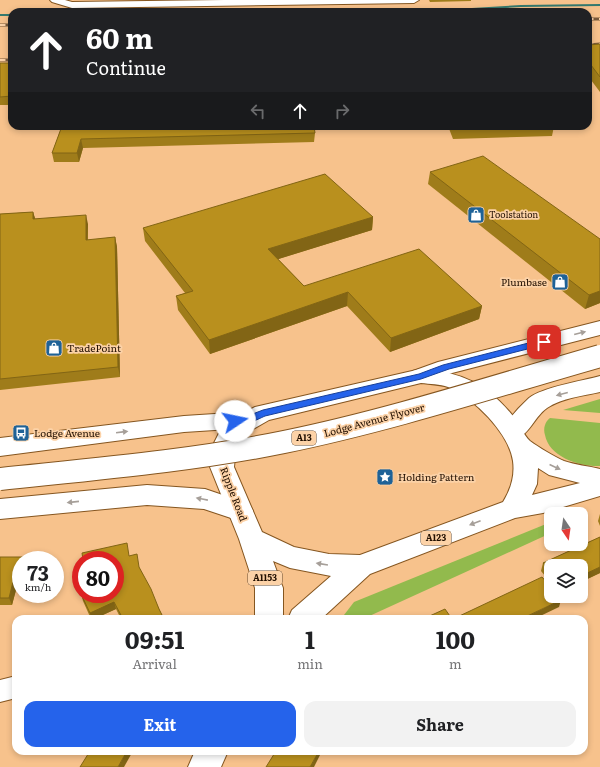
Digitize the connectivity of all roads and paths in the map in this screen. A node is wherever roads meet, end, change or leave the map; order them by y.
1 (55, 0) edge
2 (414, 0) edge
3 (350, 1) edge
4 (165, 2) edge
5 (600, 328) edge
6 (600, 356) edge
7 (421, 376) junction
8 (600, 384) edge
9 (246, 420) junction
10 (517, 439) junction
11 (0, 447) edge
12 (0, 478) edge
13 (600, 478) edge
14 (600, 487) edge
15 (512, 509) junction
16 (0, 510) edge
17 (240, 511) junction
18 (252, 539) junction
19 (361, 566) junction
20 (269, 615) edge
21 (306, 615) edge
22 (12, 688) edge
23 (0, 691) edge
24 (210, 755) edge
25 (204, 767) edge

1 - 4 street
2 - 3 street
3 - 4 street
7 -> 5 main road
6 - 12 main road, Lodge Avenue Flyover / A13, bridge
7 - 9 main road, Ripple Road
7 - 10 main road, Ripple Road
8 -> 10 main road
11 -> 9 main road
9 - 17 main road, Ripple Road
10 -> 13 main road, Ripple Road
10 - 15 main road
14 - 15 main road, A123
15 -> 19 main road, A123
17 -> 16 main road
17 - 18 main road, Ripple Road
19 -> 18 main road, A123
18 - 20 main road, A1153
19 - 21 main road
22 - 23 street
24 - 25 main road

